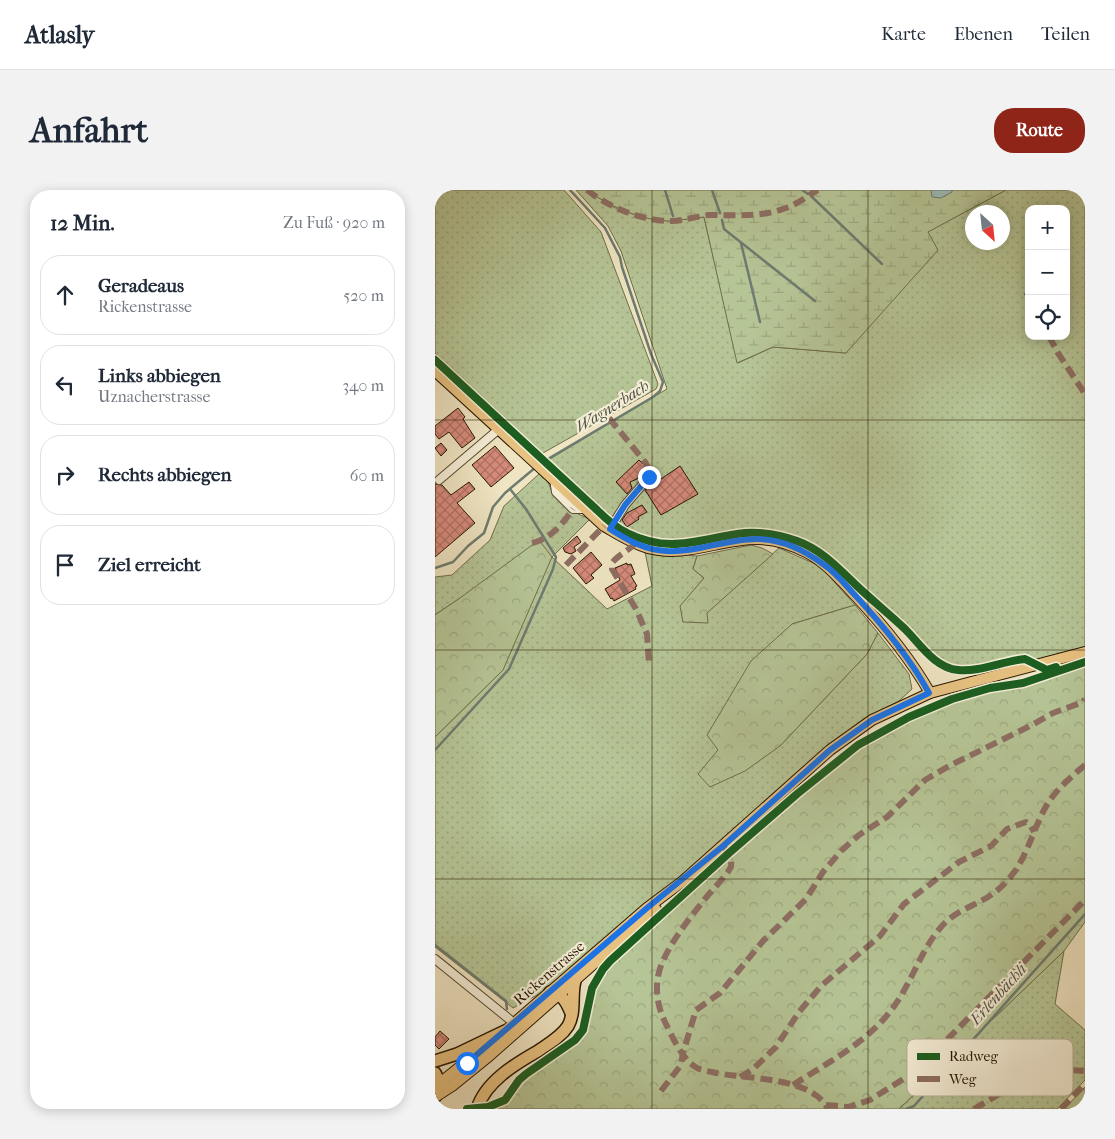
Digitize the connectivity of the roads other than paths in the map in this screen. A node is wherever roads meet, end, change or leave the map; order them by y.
1 (435, 371) edge
2 (499, 430) junction
3 (649, 477) dead end
4 (439, 480) dead end
5 (610, 529) junction
6 (1085, 652) edge
7 (929, 693) junction
8 (683, 881) junction
9 (438, 961) edge
10 (435, 970) edge
11 (575, 980) junction
12 (554, 993) junction
13 (572, 1015) junction
14 (514, 1023) junction
15 (505, 1031) junction
16 (435, 1061) edge
17 (435, 1073) edge
18 (436, 1091) edge
19 (477, 1109) edge

1 - 2 main road
2 - 4 street
2 - 5 main road
3 - 5 street
5 - 7 main road
6 - 7 main road, Rickenstrasse
7 - 8 main road, Rickenstrasse
8 - 11 main road, Rickenstrasse
8 - 12 main road, Rickenstrasse
9 - 10 street
9 - 14 street
11 - 12 main road, Rickenstrasse
11 - 13 highway
12 - 13 highway
12 - 14 main road, Rickenstrasse
12 - 18 main road, Rickenstrasse
13 - 19 highway
14 - 15 main road, Rickenstrasse
15 - 16 highway
15 - 18 main road, Rickenstrasse
17 - 18 highway

